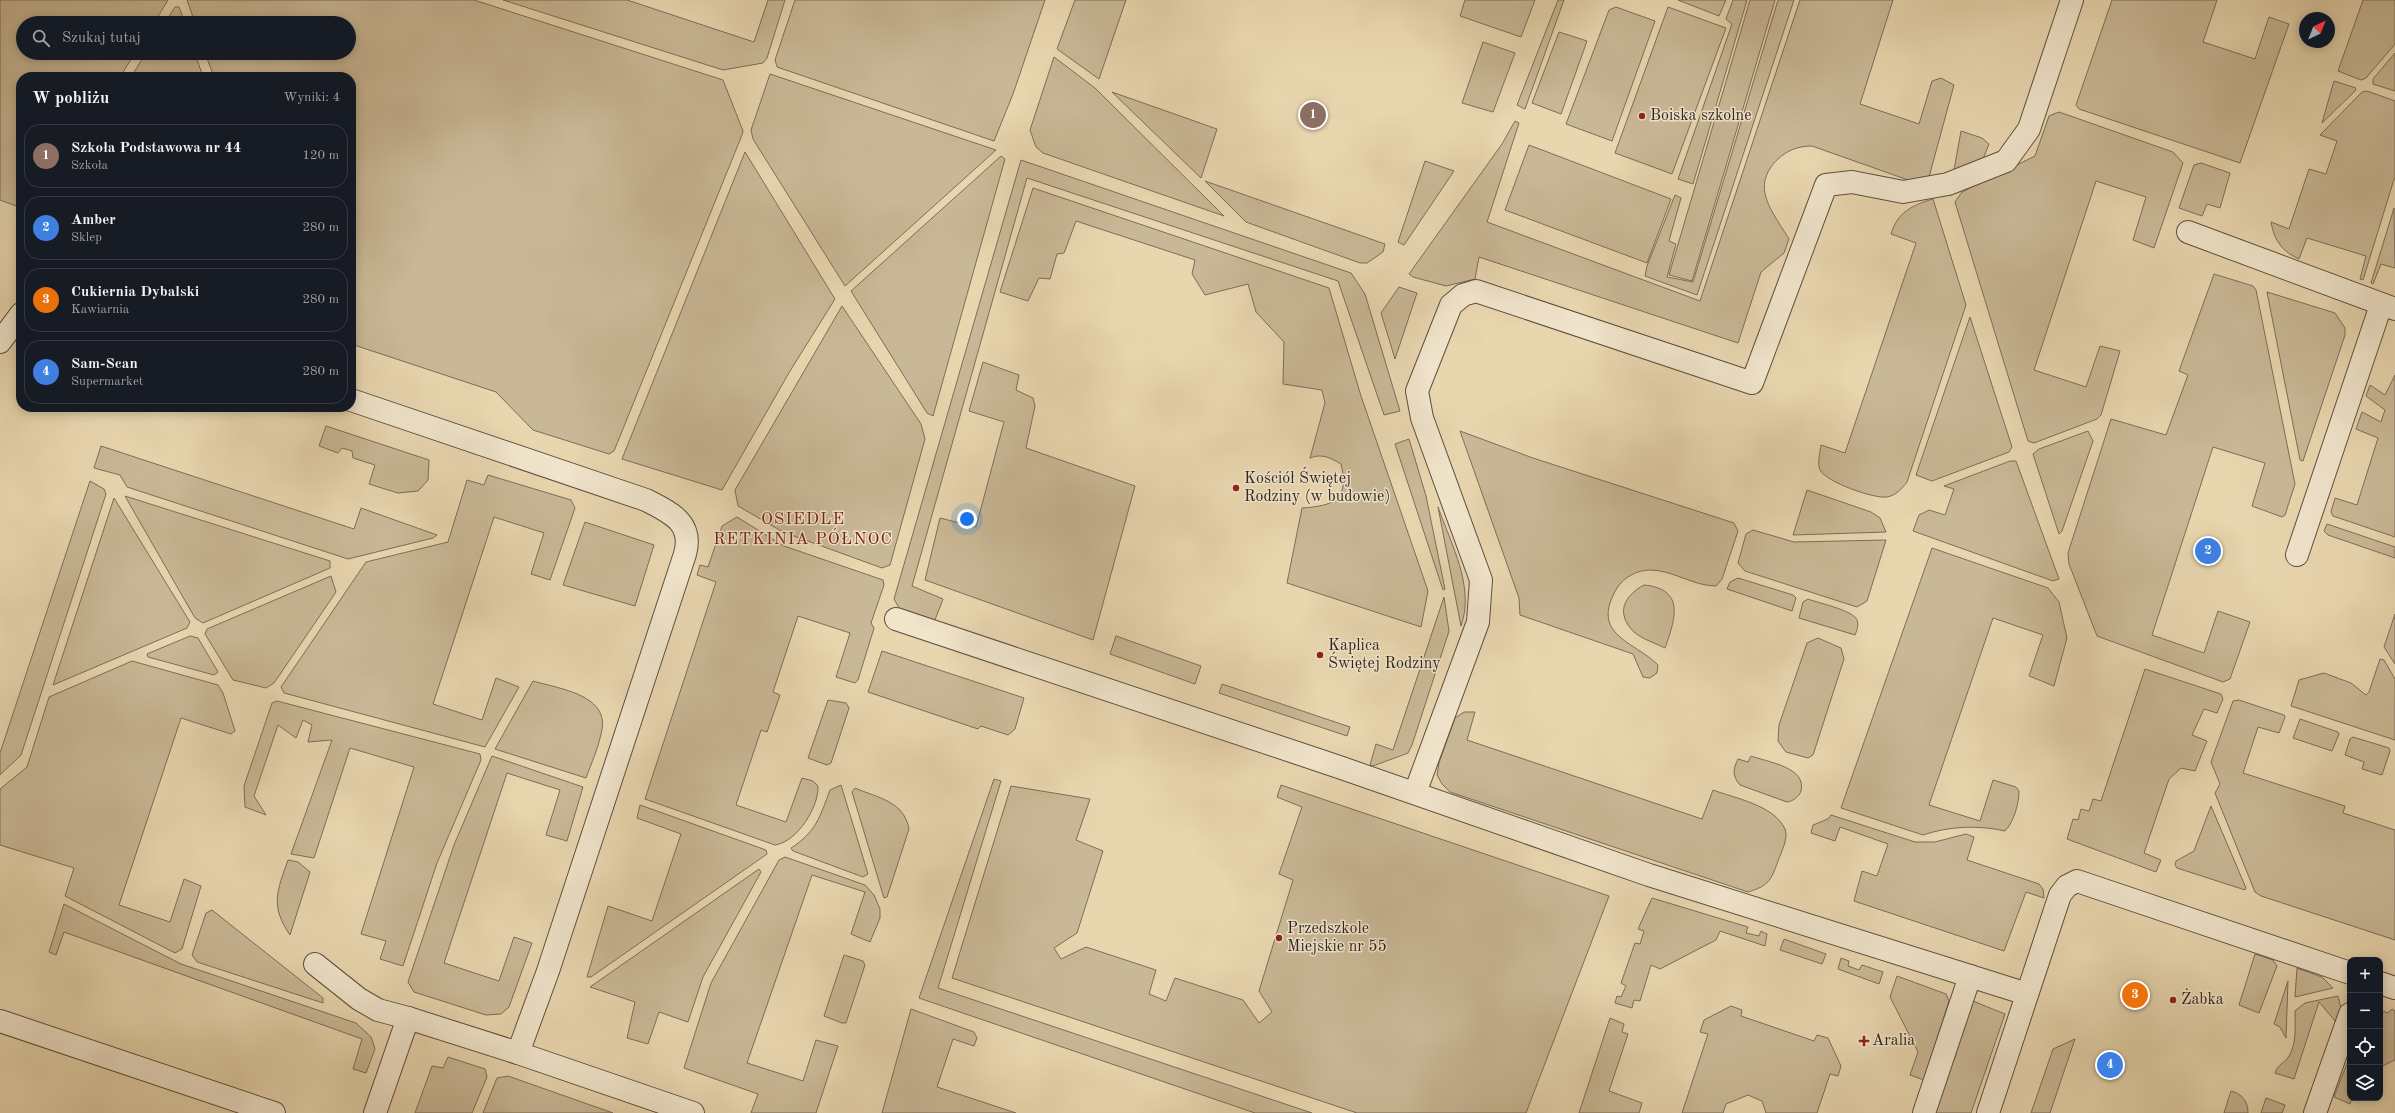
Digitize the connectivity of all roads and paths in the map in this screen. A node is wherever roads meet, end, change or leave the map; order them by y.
1 (2072, 0) edge
2 (2188, 232) dead end
3 (2388, 307) edge
4 (16, 321) edge
5 (0, 342) edge
6 (356, 402) edge
7 (2298, 555) dead end
8 (896, 619) dead end
9 (1415, 793) junction
10 (315, 964) dead end
11 (2347, 972) edge
12 (1970, 976) junction
13 (2383, 984) edge
14 (2395, 988) edge
15 (2027, 994) junction
16 (408, 1018) junction
17 (0, 1021) edge
18 (2347, 1022) edge
19 (518, 1053) junction
20 (663, 1109) edge
21 (274, 1113) edge
22 (375, 1113) edge
23 (692, 1113) edge
24 (1924, 1113) edge
25 (1988, 1113) edge
26 (2315, 1113) edge

1 - 9 street
2 - 3 street
3 - 7 street
4 - 5 street
6 - 19 street
8 - 9 street
9 - 12 street
10 - 16 street
11 - 15 street
12 - 15 street
12 - 24 street
13 - 14 street
15 - 25 street
16 - 19 street
16 - 22 street
17 - 21 street
18 - 26 street
19 - 20 street
20 - 23 street

